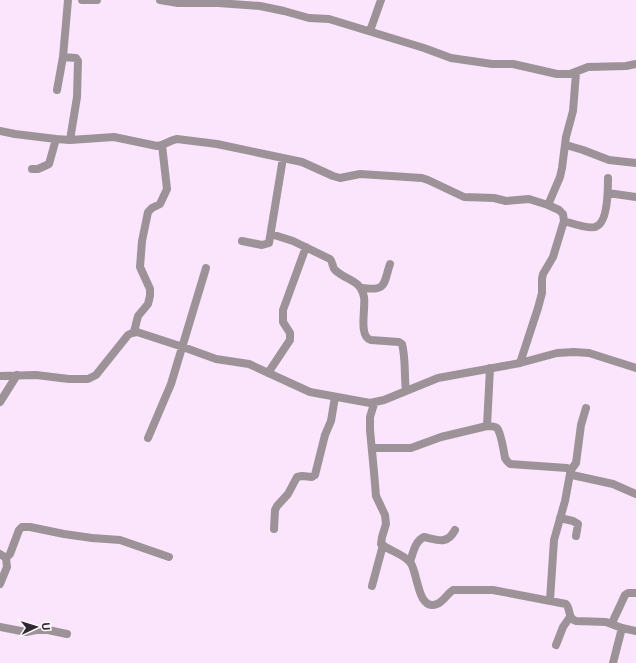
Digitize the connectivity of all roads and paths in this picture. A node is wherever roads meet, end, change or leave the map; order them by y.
1 (68, 0) edge
2 (82, 0) edge
3 (97, 0) edge
4 (160, 0) edge
5 (381, 0) edge
6 (261, 3) edge
7 (370, 32) junction
8 (63, 56) junction
9 (636, 64) edge
10 (576, 73) junction
11 (57, 90) dead end
12 (0, 131) edge
13 (56, 139) junction
14 (70, 140) junction
15 (162, 145) junction
16 (566, 145) junction
17 (283, 158) junction
18 (636, 163) edge
19 (32, 169) dead end
20 (608, 178) dead end
21 (608, 193) junction
22 (636, 197) edge
23 (548, 205) junction
24 (564, 221) junction
25 (271, 234) junction
26 (242, 241) dead end
27 (306, 247) junction
28 (390, 264) dead end
29 (206, 268) dead end
30 (362, 288) junction
31 (134, 332) junction
32 (183, 347) junction
33 (520, 363) junction
34 (490, 368) junction
35 (636, 368) edge
36 (268, 373) junction
37 (17, 375) junction
38 (0, 376) edge
39 (406, 391) junction
40 (334, 397) junction
41 (0, 402) edge
42 (374, 404) junction
43 (586, 408) dead end
44 (487, 426) junction
45 (148, 438) dead end
46 (372, 448) junction
47 (570, 473) junction
48 (636, 494) edge
49 (560, 518) junction
50 (274, 529) dead end
51 (455, 530) dead end
52 (576, 536) dead end
53 (382, 545) junction
54 (3, 556) edge
55 (169, 557) dead end
56 (410, 562) junction
57 (0, 584) edge
58 (372, 586) dead end
59 (636, 594) edge
60 (550, 600) junction
61 (570, 617) junction
62 (612, 624) junction
63 (0, 627) edge
64 (622, 628) junction
65 (636, 631) edge
66 (66, 634) dead end
67 (556, 645) dead end
68 (613, 663) edge

1 - 8 street
2 - 3 street
4 - 6 street
5 - 7 street
6 - 7 street
7 - 10 street
8 - 11 street
8 - 14 street
9 - 10 street
10 - 16 street
12 - 13 street
13 - 14 street
13 - 19 street
14 - 15 street
15 - 17 street
15 - 31 street
16 - 18 street
16 - 23 street
17 - 23 street
17 - 25 street
20 - 21 street
21 - 22 street
21 - 24 street
23 - 24 street
24 - 33 street
25 - 26 street
25 - 27 street
27 - 30 street
27 - 36 street
28 - 30 street
29 - 32 street
30 - 39 street
31 - 32 street
31 - 37 street
32 - 36 street
32 - 45 street
33 - 34 street
33 - 35 street
34 - 39 street
34 - 44 street
36 - 40 street
37 - 38 street
37 - 41 street
39 - 42 street
40 - 42 street
40 - 50 street
42 - 46 street
43 - 47 street
44 - 46 street
44 - 47 street
46 - 53 street
47 - 48 street
47 - 49 street
49 - 52 street
49 - 60 street
51 - 56 street
53 - 56 street
53 - 58 street
54 - 55 street
54 - 57 street
56 - 60 street
59 - 62 street
60 - 61 street
61 - 62 street
61 - 67 street
62 - 64 street
63 - 66 street
64 - 65 street
64 - 68 street

